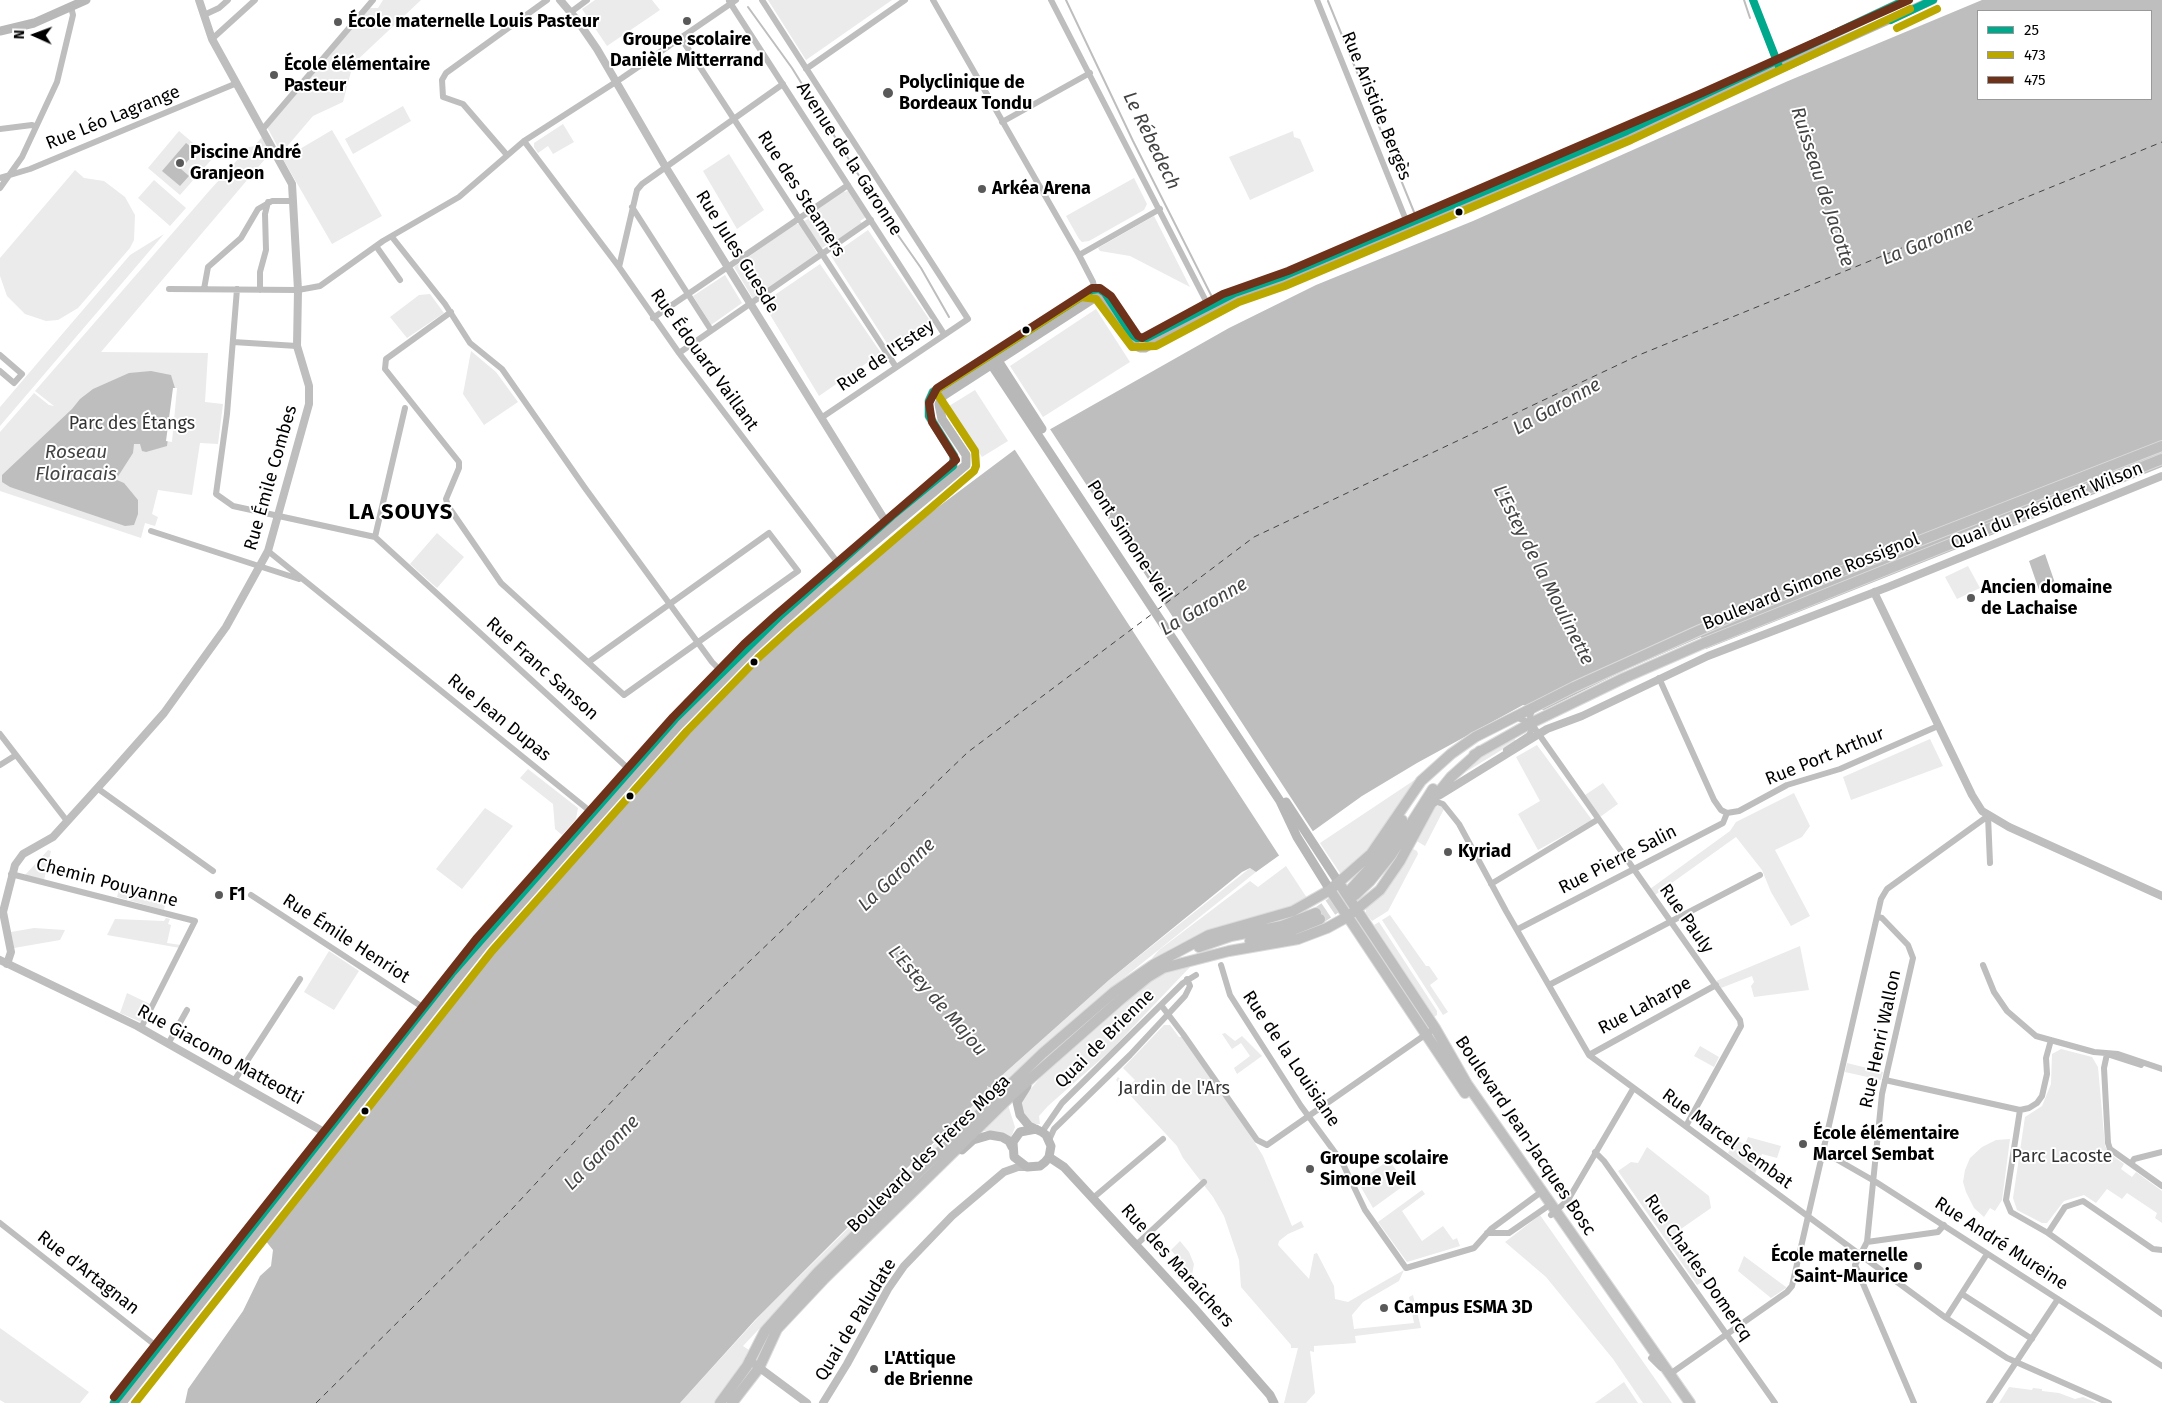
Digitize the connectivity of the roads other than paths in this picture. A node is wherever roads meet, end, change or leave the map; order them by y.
1 (86, 0) edge
2 (199, 0) edge
3 (228, 0) edge
4 (255, 0) edge
5 (373, 0) edge
6 (547, 0) edge
7 (560, 0) edge
8 (587, 0) edge
9 (762, 0) edge
10 (904, 0) edge
11 (933, 0) edge
12 (1051, 0) edge
13 (1317, 0) edge
14 (1906, 0) edge
15 (1933, 0) edge
16 (732, 1) edge
17 (1755, 1) edge
18 (71, 7) junction
19 (571, 12) junction
20 (204, 14) junction
21 (0, 30) edge
22 (681, 38) junction
23 (212, 39) junction
24 (1778, 66) junction
25 (806, 68) junction
26 (1090, 73) junction
27 (616, 82) junction
28 (237, 83) junction
29 (784, 84) junction
30 (734, 119) junction
31 (1002, 122) junction
32 (36, 127) junction
33 (0, 129) edge
34 (262, 130) junction
35 (524, 141) junction
36 (507, 155) junction
37 (665, 166) junction
38 (10, 176) junction
39 (0, 178) edge
40 (848, 184) junction
41 (0, 188) edge
42 (293, 201) junction
43 (268, 202) junction
44 (632, 207) junction
45 (1160, 209) junction
46 (799, 219) junction
47 (871, 220) junction
48 (1408, 226) junction
49 (392, 237) junction
50 (376, 246) junction
51 (822, 254) junction
52 (1079, 256) junction
53 (618, 267) junction
54 (729, 267) junction
55 (400, 280) dead end
56 (168, 289) dead end
57 (204, 289) junction
58 (236, 290) junction
59 (260, 290) junction
60 (298, 290) junction
61 (1096, 293) junction
62 (688, 294) junction
63 (752, 304) junction
64 (1208, 305) junction
65 (451, 312) junction
66 (653, 318) junction
67 (968, 319) joint
68 (711, 330) junction
69 (944, 334) junction
70 (233, 342) junction
71 (297, 346) junction
72 (678, 353) junction
73 (0, 355) edge
74 (993, 359) junction
75 (896, 367) junction
76 (0, 371) edge
77 (1006, 380) junction
78 (405, 408) dead end
79 (821, 418) junction
80 (2162, 446) edge
81 (2162, 459) edge
82 (2162, 476) edge
83 (279, 517) junction
84 (886, 522) junction
85 (896, 523) junction
86 (151, 531) dead end
87 (375, 537) junction
88 (268, 551) junction
89 (859, 555) junction
90 (840, 566) junction
91 (260, 568) junction
92 (302, 580) junction
93 (1874, 592) junction
94 (670, 603) junction
95 (699, 643) junction
96 (590, 661) junction
97 (724, 674) junction
98 (1659, 678) junction
99 (1533, 707) junction
100 (1513, 716) junction
101 (1531, 723) junction
102 (1938, 726) junction
103 (1488, 730) junction
104 (0, 734) edge
105 (1538, 736) junction
106 (1480, 751) junction
107 (16, 755) junction
108 (0, 765) edge
109 (632, 772) junction
110 (1477, 772) junction
111 (97, 788) junction
112 (1430, 805) junction
113 (1727, 813) junction
114 (595, 814) junction
115 (1988, 816) junction
116 (1597, 820) junction
117 (67, 821) junction
118 (1990, 864) dead end
119 (213, 870) dead end
120 (1633, 870) junction
121 (11, 874) junction
122 (1760, 875) dead end
123 (1339, 883) junction
124 (1491, 884) junction
125 (1330, 890) junction
126 (251, 895) dead end
127 (2162, 896) edge
128 (1357, 910) junction
129 (1878, 916) junction
130 (1347, 917) junction
131 (1669, 921) junction
132 (1518, 929) junction
133 (1160, 961) junction
134 (4, 962) edge
135 (1182, 963) junction
136 (1221, 965) dead end
137 (1983, 965) dead end
138 (1196, 974) dead end
139 (300, 979) dead end
140 (1187, 979) junction
141 (1549, 985) junction
142 (1716, 985) junction
143 (1161, 1005) junction
144 (187, 1010) dead end
145 (428, 1010) junction
146 (1169, 1013) junction
147 (140, 1028) junction
148 (1434, 1028) junction
149 (1425, 1035) junction
150 (2051, 1040) junction
151 (168, 1044) junction
152 (2107, 1054) junction
153 (1589, 1055) junction
154 (1047, 1057) junction
155 (2162, 1069) edge
156 (2162, 1073) edge
157 (234, 1080) junction
158 (1885, 1080) junction
159 (1634, 1089) junction
160 (1014, 1094) junction
161 (1478, 1100) junction
162 (2020, 1110) junction
163 (1309, 1115) junction
164 (1686, 1126) junction
165 (1039, 1130) junction
166 (1020, 1132) junction
167 (329, 1135) junction
168 (1163, 1139) dead end
169 (1049, 1140) junction
170 (1012, 1150) junction
171 (1822, 1151) junction
172 (1595, 1152) junction
173 (2162, 1152) edge
174 (1049, 1157) junction
175 (2131, 1164) junction
176 (1027, 1167) junction
177 (1004, 1172) junction
178 (930, 1174) junction
179 (1874, 1181) junction
180 (1204, 1182) dead end
181 (2162, 1186) edge
182 (1537, 1195) junction
183 (1093, 1198) junction
184 (1551, 1209) junction
185 (1807, 1216) junction
186 (0, 1223) edge
187 (1944, 1225) junction
188 (1487, 1233) junction
189 (2048, 1233) junction
190 (1867, 1242) junction
191 (1136, 1245) junction
192 (2160, 1250) edge
193 (1987, 1254) junction
194 (1860, 1255) junction
195 (1866, 1261) junction
196 (1860, 1274) junction
197 (1962, 1294) junction
198 (2058, 1299) junction
199 (2162, 1314) edge
200 (1946, 1318) junction
201 (1726, 1334) junction
202 (2032, 1339) junction
203 (161, 1350) junction
204 (1651, 1358) junction
205 (749, 1360) junction
206 (2016, 1363) junction
207 (2162, 1366) edge
208 (760, 1368) junction
209 (1670, 1374) junction
210 (1670, 1385) junction
211 (114, 1403) edge
212 (122, 1403) edge
213 (720, 1403) edge
214 (732, 1403) edge
215 (807, 1403) edge
216 (823, 1403) edge
217 (1274, 1403) edge
218 (1683, 1403) edge
219 (1690, 1403) edge
220 (1775, 1403) edge
221 (1914, 1403) edge
222 (1989, 1403) edge
223 (2109, 1403) edge

1 - 18 main road
2 - 20 street, Rue Émile Combes
3 - 20 street
4 - 23 street
5 - 34 street
6 - 36 street
7 - 19 street, Rue Jules Guesde
8 - 19 street
9 - 25 street, Avenue de la Garonne
10 - 25 street
11 - 31 street
12 - 26 street
13 - 48 street, Rue Aristide Bergès
14 - 24 main road
15 - 24 main road
16 - 22 street
16 - 29 street, Avenue de la Garonne
17 - 24 street
18 - 21 main road
18 - 32 street
19 - 27 street, Rue Jules Guesde
20 - 23 street, Rue Émile Combes
22 - 27 street
22 - 30 street, Rue des Steamers
23 - 28 street, Rue Émile Combes
24 - 48 main road
25 - 67 street, Avenue de la Garonne
26 - 31 street
26 - 45 street
27 - 35 street
27 - 37 street, Rue Jules Guesde
28 - 34 street, Rue Émile Combes
28 - 38 street, Rue Léo Lagrange
29 - 30 street
29 - 40 street, Avenue de la Garonne
30 - 37 street
30 - 46 street, Rue des Steamers
31 - 52 street
32 - 33 street
32 - 38 street
34 - 42 street, Rue Émile Combes
35 - 36 street
35 - 53 street, Rue Édouard Vaillant
36 - 49 street
37 - 44 street
37 - 54 street, Rue Jules Guesde
38 - 39 street, Rue Léo Lagrange
38 - 41 street
40 - 46 street
40 - 47 street, Avenue de la Garonne
42 - 43 street
42 - 60 street, Rue Émile Combes
43 - 57 street
43 - 59 street
44 - 53 street
44 - 62 street
45 - 52 street
45 - 64 street
46 - 51 street, Rue des Steamers
46 - 54 street
47 - 51 street
47 - 69 street, Avenue de la Garonne
48 - 61 main road
48 - 64 main road
49 - 50 street
49 - 65 street
50 - 55 street
50 - 60 street
51 - 63 street
51 - 75 street, Rue des Steamers
52 - 61 street
53 - 66 street, Rue Édouard Vaillant
54 - 62 street
54 - 63 street, Rue Jules Guesde
56 - 57 street
57 - 58 street
58 - 59 street
58 - 70 street
59 - 60 street
60 - 71 street, Rue Émile Combes
61 - 64 main road
61 - 74 main road
62 - 66 street
62 - 68 street
63 - 68 street
63 - 79 street, Rue Jules Guesde
65 - 94 street
65 - 96 street
66 - 72 street, Rue Édouard Vaillant
67 - 69 street, Rue de l'Estey
68 - 72 street
69 - 75 street, Rue de l'Estey
70 - 71 street
70 - 83 street
71 - 83 street, Rue Émile Combes
72 - 90 street, Rue Édouard Vaillant
73 - 76 street
74 - 77 main road, Pont Simone-Veil
74 - 84 main road
74 - 85 main road
75 - 79 street, Rue de l'Estey
77 - 123 main road, Pont Simone-Veil
77 - 125 main road, Pont Simone-Veil
78 - 87 street
79 - 84 street, Rue Jules Guesde
80 - 99 main road, Boulevard Simone Rossignol
81 - 101 main road, Boulevard Simone Rossignol
82 - 93 street, Quai du Président Wilson
83 - 87 street
83 - 88 street, Rue Émile Combes
84 - 85 street
84 - 89 street
84 - 90 main road
85 - 89 main road
86 - 91 street
87 - 109 street, Rue Franc Sanson
88 - 91 street, Rue Émile Combes
88 - 92 street, Rue Jean Dupas
89 - 90 main road
90 - 97 main road
91 - 92 street
91 - 111 street, Rue Émile Combes
92 - 114 street, Rue Jean Dupas
93 - 98 street, Quai du Président Wilson
93 - 102 street
94 - 95 street
94 - 95 street
94 - 96 street
95 - 96 street
95 - 97 street
97 - 109 main road
98 - 105 street, Quai du Président Wilson
98 - 113 street
99 - 100 main road, Boulevard Simone Rossignol
99 - 101 street
100 - 101 street
100 - 103 main road, Boulevard Simone Rossignol
101 - 105 street, Rue Pauly
101 - 106 main road, Boulevard Simone Rossignol
101 - 110 street
102 - 113 street, Rue Port Arthur
102 - 115 street
103 - 106 main road
103 - 123 main road
104 - 107 street
105 - 110 street, Quai du Président Wilson
105 - 116 street, Rue Pauly
106 - 112 main road
107 - 108 street
107 - 117 street
109 - 114 main road
110 - 112 street, Quai du Président Wilson
111 - 117 street, Rue Émile Combes
111 - 119 street
112 - 124 street, Rue Marcel Sembat
112 - 128 main road
113 - 120 street, Rue Pierre Salin
114 - 145 main road
115 - 118 street
115 - 127 street
115 - 129 street
116 - 120 street, Rue Pauly
116 - 124 street
117 - 121 street, Rue Émile Combes
120 - 131 street, Rue Pauly
120 - 132 street, Rue Pierre Salin
121 - 134 street, Rue Émile Combes
121 - 147 street, Chemin Pouyanne
122 - 131 street
123 - 125 main road
123 - 128 main road, Boulevard Jean-Jacques Bosc
124 - 132 street, Rue Marcel Sembat
125 - 130 main road, Boulevard Jean-Jacques Bosc
125 - 133 main road
126 - 145 street, Rue Émile Henriot
128 - 130 main road
128 - 148 main road, Boulevard Jean-Jacques Bosc
129 - 158 street, Rue Henri Wallon
129 - 171 street
130 - 135 main road
130 - 149 main road, Boulevard Jean-Jacques Bosc
131 - 141 street
131 - 142 street, Rue Pauly
132 - 141 street, Rue Marcel Sembat
133 - 135 main road
133 - 154 main road, Boulevard des Frères Moga
134 - 147 street, Rue Giacomo Matteotti
135 - 154 main road, Boulevard des Frères Moga
136 - 163 street, Rue de la Louisiane
137 - 150 street
138 - 140 street, Quai de Brienne
139 - 157 street
140 - 143 street, Quai de Brienne
140 - 146 street
141 - 153 street, Rue Marcel Sembat
142 - 153 street, Rue Laharpe
142 - 164 street, Rue Pauly
143 - 146 street
143 - 165 street, Quai de Brienne
144 - 151 street
145 - 167 main road
146 - 163 street
146 - 169 street
147 - 151 street, Rue Giacomo Matteotti
148 - 149 street
148 - 161 main road, Boulevard Jean-Jacques Bosc
149 - 161 street
149 - 163 street
149 - 182 main road, Boulevard Jean-Jacques Bosc
150 - 152 street
150 - 162 street
151 - 157 street, Rue Giacomo Matteotti
152 - 155 street
152 - 156 street
152 - 175 street
153 - 159 street, Rue Marcel Sembat
154 - 160 main road, Boulevard des Frères Moga
154 - 165 main road
154 - 205 main road, Boulevard des Frères Moga
157 - 167 street, Rue Giacomo Matteotti
158 - 162 street
158 - 179 street, Rue Henri Wallon
159 - 164 street, Rue Marcel Sembat
159 - 172 street
160 - 166 main road
160 - 178 main road, Boulevard des Frères Moga
161 - 184 main road, Boulevard Jean-Jacques Bosc
162 - 189 street
163 - 188 street, Rue de la Louisiane
164 - 185 street, Rue Marcel Sembat
165 - 166 main road
165 - 169 main road
166 - 170 main road
167 - 203 main road
168 - 183 street
169 - 174 main road
170 - 176 main road
170 - 177 street, Quai de Paludate
170 - 178 main road
171 - 179 street, Rue André Mureine
171 - 185 street
172 - 184 street
172 - 201 street, Rue Charles Domercq
173 - 175 street
174 - 176 main road
174 - 183 main road, Rue des Maraîchers
175 - 181 street
176 - 177 street, Quai de Paludate
177 - 216 street, Quai de Paludate
178 - 208 main road, Boulevard des Frères Moga
179 - 187 street, Rue André Mureine
179 - 190 street, Rue Henri Wallon
180 - 191 street
182 - 184 main road, Boulevard Jean-Jacques Bosc
182 - 188 street, Rue de la Louisiane
183 - 191 main road, Rue des Maraîchers
184 - 188 street
184 - 204 main road, Boulevard Jean-Jacques Bosc
184 - 209 main road, Boulevard Jean-Jacques Bosc
185 - 194 street, Rue Marcel Sembat
185 - 201 street
186 - 203 street, Rue d'Artagnan
187 - 190 street
187 - 193 street, Rue André Mureine
189 - 192 street
189 - 199 street
190 - 194 street
191 - 217 main road, Rue des Maraîchers
193 - 197 street
193 - 198 street, Rue André Mureine
194 - 195 street, Rue Marcel Sembat
194 - 196 street
195 - 196 street
195 - 200 street, Rue Marcel Sembat
196 - 221 street
197 - 200 street
197 - 202 street
198 - 202 street
198 - 207 street, Rue André Mureine
200 - 206 street, Rue Marcel Sembat
201 - 209 street
201 - 220 street, Rue Charles Domercq
202 - 206 street
203 - 211 main road
203 - 212 main road
204 - 209 street
204 - 210 main road, Boulevard Jean-Jacques Bosc
205 - 208 street
205 - 213 main road, Boulevard des Frères Moga
206 - 222 street
206 - 223 street, Rue Marcel Sembat
208 - 214 main road, Boulevard des Frères Moga
208 - 215 street
209 - 210 street
209 - 219 main road, Boulevard Jean-Jacques Bosc
210 - 218 main road, Boulevard Jean-Jacques Bosc

